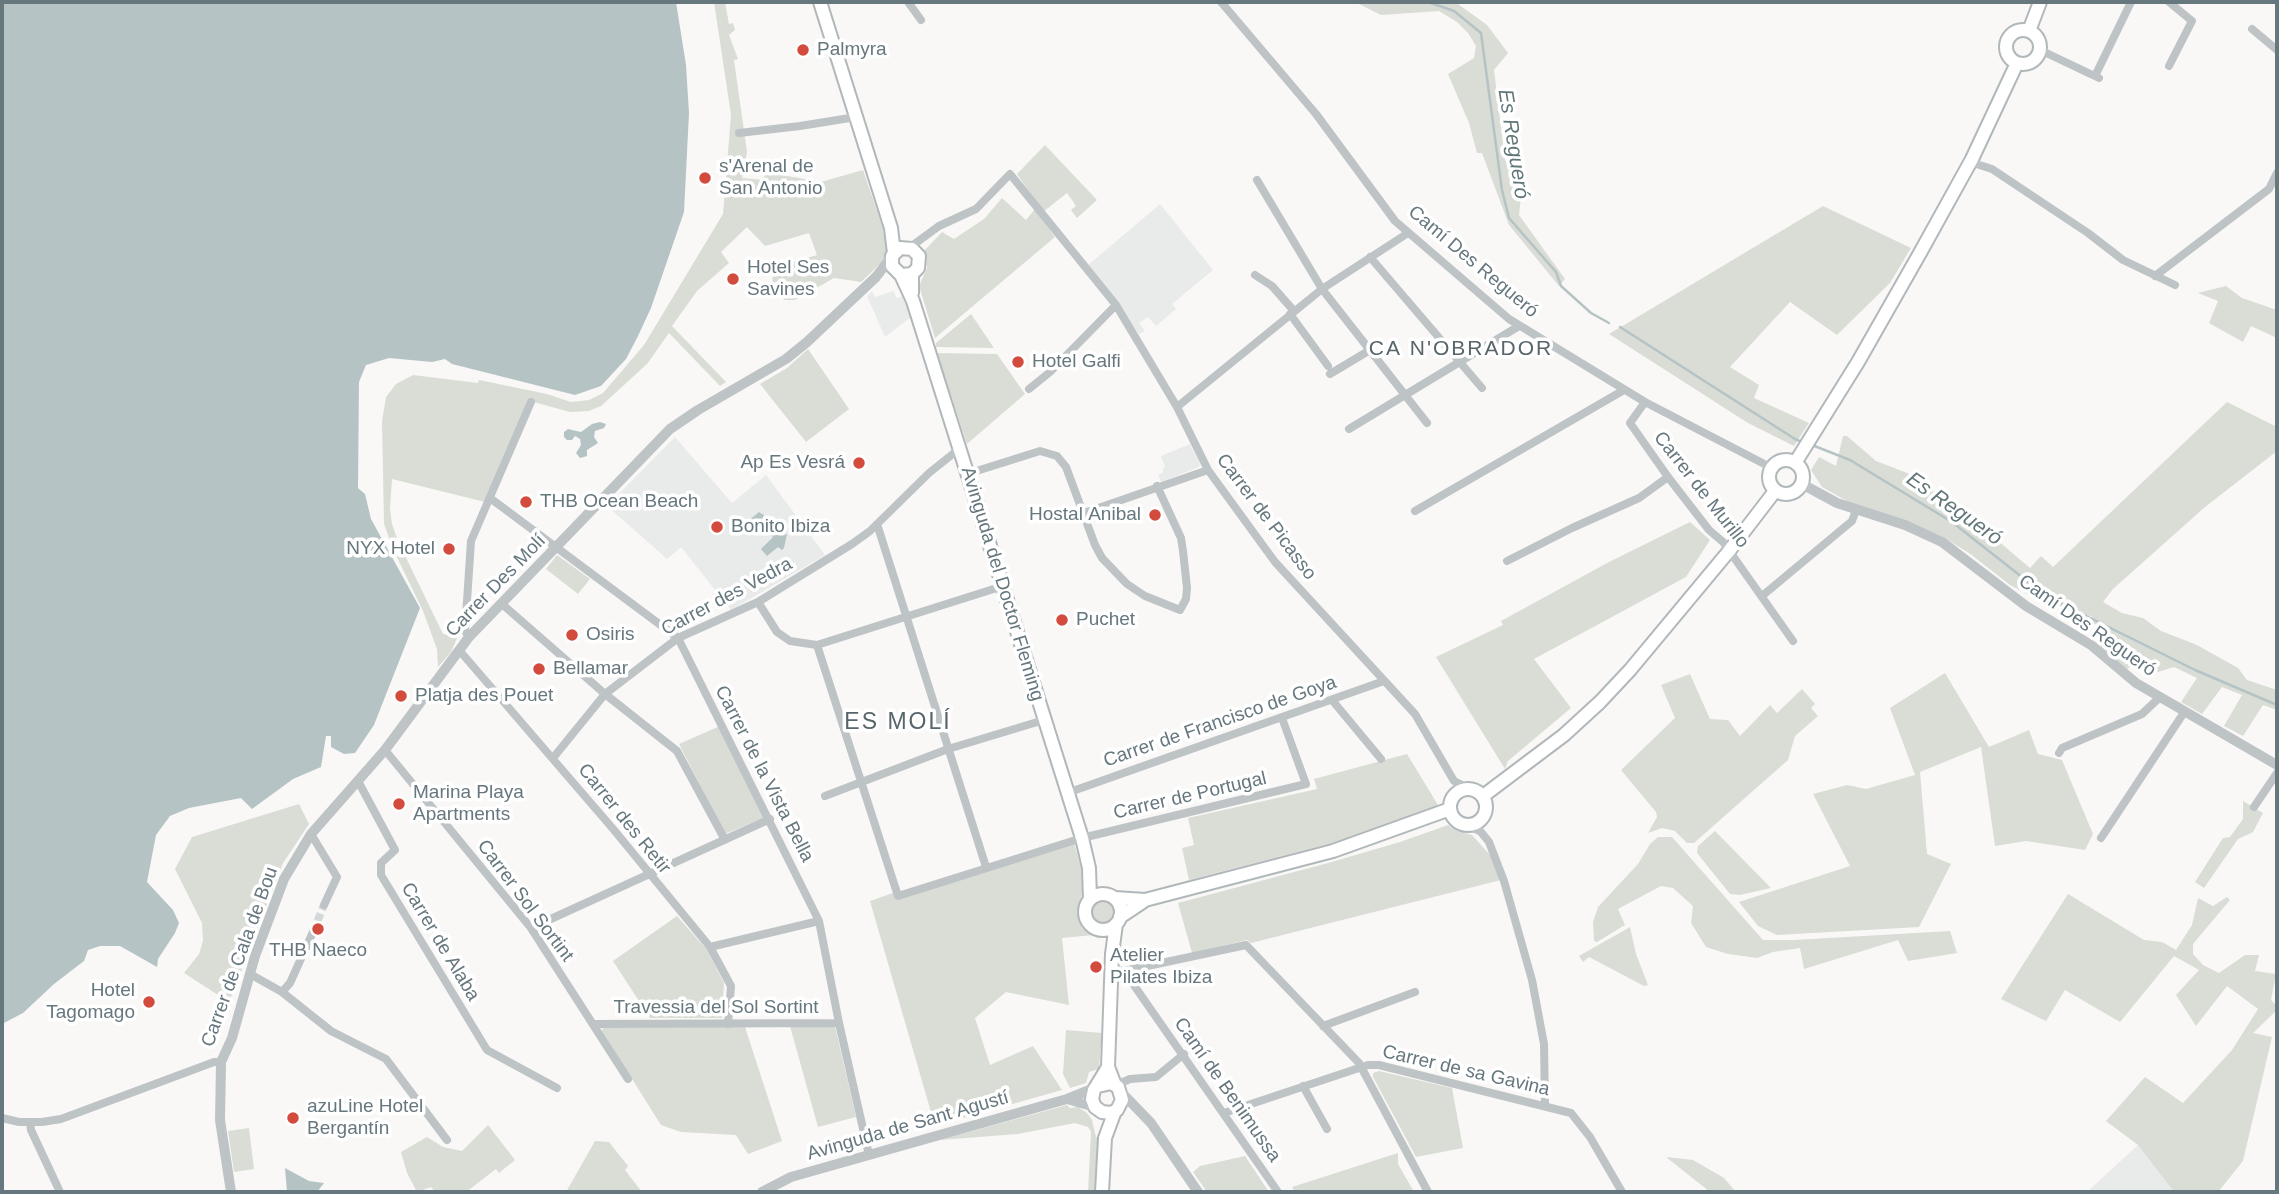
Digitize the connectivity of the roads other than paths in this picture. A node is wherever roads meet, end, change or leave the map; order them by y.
1 (820, 2) edge
2 (908, 2) edge
3 (1221, 2) edge
4 (2040, 2) edge
5 (2131, 2) edge
6 (2169, 2) edge
7 (921, 20) dead end
8 (2252, 29) dead end
9 (2029, 32) junction
10 (2277, 38) edge
11 (2269, 43) junction
12 (2040, 50) junction
13 (2277, 50) edge
14 (2017, 63) junction
15 (2169, 66) dead end
16 (856, 117) junction
17 (739, 133) dead end
18 (1970, 162) junction
19 (2277, 173) edge
20 (1257, 180) dead end
21 (2273, 191) edge
22 (891, 228) junction
23 (1408, 233) junction
24 (911, 250) junction
25 (893, 255) junction
26 (1370, 257) junction
27 (904, 274) junction
28 (1255, 275) dead end
29 (2155, 275) junction
30 (876, 277) junction
31 (2175, 285) dead end
32 (1322, 289) junction
33 (1116, 305) junction
34 (1292, 312) junction
35 (1519, 326) junction
36 (1370, 350) junction
37 (1460, 360) junction
38 (1482, 388) dead end
39 (1029, 389) dead end
40 (1624, 390) junction
41 (1404, 395) junction
42 (531, 402) dead end
43 (1645, 402) junction
44 (1177, 407) junction
45 (1427, 423) dead end
46 (1349, 429) dead end
47 (959, 449) junction
48 (1796, 463) junction
49 (1772, 468) junction
50 (1208, 470) junction
51 (967, 474) junction
52 (1668, 477) junction
53 (1802, 484) junction
54 (1157, 486) junction
55 (1775, 491) junction
56 (490, 498) junction
57 (1856, 510) junction
58 (1415, 511) dead end
59 (1084, 513) junction
60 (877, 524) junction
61 (556, 549) junction
62 (1729, 551) junction
63 (1507, 561) dead end
64 (1003, 586) junction
65 (1762, 596) junction
66 (758, 602) junction
67 (502, 604) junction
68 (906, 617) junction
69 (469, 637) junction
70 (678, 638) junction
71 (1793, 641) dead end
72 (817, 645) junction
73 (459, 650) junction
74 (1384, 681) junction
75 (606, 694) junction
76 (2160, 697) junction
77 (1332, 700) junction
78 (2185, 711) junction
79 (1282, 718) junction
80 (1044, 720) junction
81 (948, 749) junction
82 (385, 750) junction
83 (2059, 753) dead end
84 (552, 758) junction
85 (1381, 759) dead end
86 (2277, 765) edge
87 (2277, 774) edge
88 (358, 781) junction
89 (861, 782) junction
90 (1471, 789) junction
91 (1067, 793) junction
92 (825, 796) dead end
93 (1483, 796) junction
94 (2254, 807) dead end
95 (1451, 809) junction
96 (770, 819) junction
97 (1468, 825) junction
98 (311, 834) junction
99 (1082, 838) junction
100 (2101, 838) dead end
101 (725, 840) junction
102 (986, 867) junction
103 (1089, 868) junction
104 (649, 875) junction
105 (1113, 897) junction
106 (1090, 899) junction
107 (1144, 900) junction
108 (324, 905) tunnel mouth
109 (819, 921) junction
110 (1118, 921) junction
111 (531, 928) junction
112 (1095, 928) junction
113 (313, 932) tunnel mouth
114 (710, 947) junction
115 (1112, 954) junction
116 (1118, 970) junction
117 (250, 974) junction
118 (282, 992) junction
119 (1415, 992) dead end
120 (839, 1023) junction
121 (593, 1024) junction
122 (728, 1024) junction
123 (1323, 1026) junction
124 (1184, 1054) junction
125 (221, 1062) junction
126 (1108, 1067) junction
127 (1361, 1068) junction
128 (628, 1079) dead end
129 (1097, 1086) junction
130 (1303, 1086) junction
131 (1118, 1087) junction
132 (557, 1088) dead end
133 (1067, 1099) junction
134 (1545, 1105) junction
135 (1097, 1109) junction
136 (1116, 1110) junction
137 (1140, 1111) junction
138 (1224, 1113) junction
139 (2, 1118) edge
140 (30, 1122) junction
141 (1327, 1129) dead end
142 (1105, 1138) junction
143 (447, 1140) dead end
144 (869, 1155) junction
145 (60, 1192) edge
146 (231, 1192) edge
147 (762, 1192) edge
148 (1102, 1192) edge
149 (1198, 1192) edge
150 (1279, 1192) edge
151 (1428, 1192) edge
152 (1622, 1192) edge

1 - 16 main road, Avinguda del Doctor Fleming
2 - 7 street
3 - 23 street, Camí Des Regueró
4 - 9 main road
5 - 12 street
6 - 15 street
8 - 11 street
9 - 12 main road
9 - 14 main road
10 - 11 street
11 - 13 street
12 - 14 main road
14 - 18 main road
16 - 17 street
16 - 22 main road, Avinguda del Doctor Fleming
18 - 29 street
18 - 48 main road
19 - 21 street
20 - 32 street
21 - 29 street
22 - 24 main road, Avinguda del Doctor Fleming
22 - 25 main road, Avinguda del Doctor Fleming
23 - 26 street
23 - 35 street, Camí Des Regueró
24 - 25 main road
24 - 27 main road, Avinguda del Doctor Fleming
24 - 33 street, Carrer de Picasso
25 - 27 main road, Avinguda del Doctor Fleming
25 - 30 street, Carrer Des Molí
26 - 32 street
26 - 37 street
27 - 30 street
27 - 47 main road, Avinguda del Doctor Fleming
28 - 34 street
29 - 31 street
30 - 61 street, Carrer Des Molí
32 - 34 street
32 - 36 street
33 - 39 street
33 - 44 street, Carrer de Picasso
34 - 36 street
34 - 44 street
35 - 37 street
35 - 40 street, Camí Des Regueró
36 - 41 street
37 - 38 street
37 - 41 street
40 - 43 street, Camí Des Regueró
40 - 58 street
41 - 45 street
41 - 46 street
42 - 56 street
43 - 49 street, Camí Des Regueró
43 - 52 street, Carrer de Murillo
44 - 50 street, Carrer de Picasso
47 - 51 main road, Avinguda del Doctor Fleming
47 - 60 street, Carrer des Vedra
48 - 49 main road
48 - 53 main road
49 - 55 main road
50 - 54 street
50 - 74 street, Carrer de Picasso
51 - 59 street
51 - 64 main road, Avinguda del Doctor Fleming
52 - 62 street, Carrer de Murillo
52 - 63 street
53 - 55 main road
53 - 57 street, Camí Des Regueró
54 - 59 street
54 - 59 street
55 - 62 main road
56 - 61 street, Carrer de la Vista Bella
56 - 69 street
57 - 65 street
57 - 76 street, Camí Des Regueró
60 - 66 street, Carrer des Vedra
60 - 68 street
61 - 67 street, Carrer Des Molí
61 - 70 street, Carrer de la Vista Bella
62 - 65 street, Carrer de Murillo
62 - 93 main road
64 - 68 street
64 - 80 main road, Avinguda del Doctor Fleming
65 - 71 street, Carrer de Murillo
66 - 70 street, Carrer des Vedra
66 - 72 street
67 - 69 street, Carrer Des Molí
67 - 75 street
68 - 72 street
68 - 81 street
69 - 73 street, Carrer Des Molí
70 - 75 street, Carrer des Vedra
70 - 96 street, Carrer de la Vista Bella
72 - 89 street
73 - 82 street, Carrer Des Molí
73 - 84 street, Carrer des Retir
74 - 77 street, Carrer de Francisco de Goya
74 - 90 street, Carrer de Picasso
75 - 84 street, Carrer des Vedra
75 - 101 street
76 - 78 street, Camí Des Regueró
76 - 83 street
77 - 79 street, Carrer de Francisco de Goya
77 - 85 street
78 - 86 street, Camí Des Regueró
78 - 100 street
79 - 91 street, Carrer de Francisco de Goya
79 - 99 street, Carrer de Portugal
80 - 81 street
80 - 91 main road, Avinguda del Doctor Fleming
81 - 89 street
81 - 102 street
82 - 88 street, Carrer de Cala de Bou
82 - 111 street, Carrer Sol Sortint
84 - 104 street, Carrer des Retir
87 - 94 street
88 - 98 street, Carrer de Cala de Bou
88 - 132 street, Carrer de Alaba
89 - 92 street
89 - 102 street, Carrer de Portugal
90 - 93 main road
90 - 95 main road
91 - 99 main road, Avinguda del Doctor Fleming
93 - 97 main road
95 - 97 main road
95 - 107 main road
96 - 101 street
96 - 109 street, Carrer de la Vista Bella
97 - 134 street
98 - 108 street
98 - 117 street, Carrer de Cala de Bou
99 - 102 street, Carrer de Portugal
99 - 103 main road, Avinguda del Doctor Fleming
101 - 104 street
103 - 105 main road, Avinguda del Doctor Fleming
103 - 106 main road, Avinguda del Doctor Fleming
104 - 111 street
104 - 114 street, Carrer des Retir
105 - 106 main road
105 - 107 main road
105 - 110 main road
106 - 112 main road
107 - 110 main road
109 - 114 street
109 - 120 street, Carrer de la Vista Bella
110 - 112 main road
110 - 115 main road
111 - 121 street, Carrer Sol Sortint
112 - 115 main road
113 - 118 street
114 - 122 street, Carrer des Retir
115 - 116 main road
116 - 123 street
116 - 124 street, Camí de Benimussa
116 - 126 main road
117 - 118 street
117 - 125 street, Carrer de Cala de Bou
118 - 143 street
119 - 123 street
120 - 122 street, Travessia del Sol Sortint
120 - 144 street, Carrer de la Vista Bella
121 - 122 street, Travessia del Sol Sortint
121 - 128 street, Carrer Sol Sortint
123 - 127 street
124 - 131 street
124 - 138 street, Camí de Benimussa
125 - 140 street, Carrer de Cala de Bou
125 - 146 street
126 - 129 main road
126 - 131 main road
127 - 130 street, Carrer de sa Gavina
127 - 134 street, Carrer de sa Gavina
127 - 151 street
129 - 131 main road
129 - 133 street, Avinguda de Sant Agustí
129 - 135 main road
130 - 138 street, Carrer de sa Gavina
130 - 141 street
131 - 136 main road
131 - 137 street
133 - 135 street
133 - 144 street, Avinguda de Sant Agustí
134 - 152 street, Carrer de sa Gavina
135 - 136 main road
135 - 142 main road
136 - 137 street
136 - 142 main road
137 - 149 street
138 - 150 street, Camí de Benimussa
139 - 140 street, Carrer de Cala de Bou
140 - 145 street
142 - 148 main road
144 - 147 street, Avinguda de Sant Agustí

